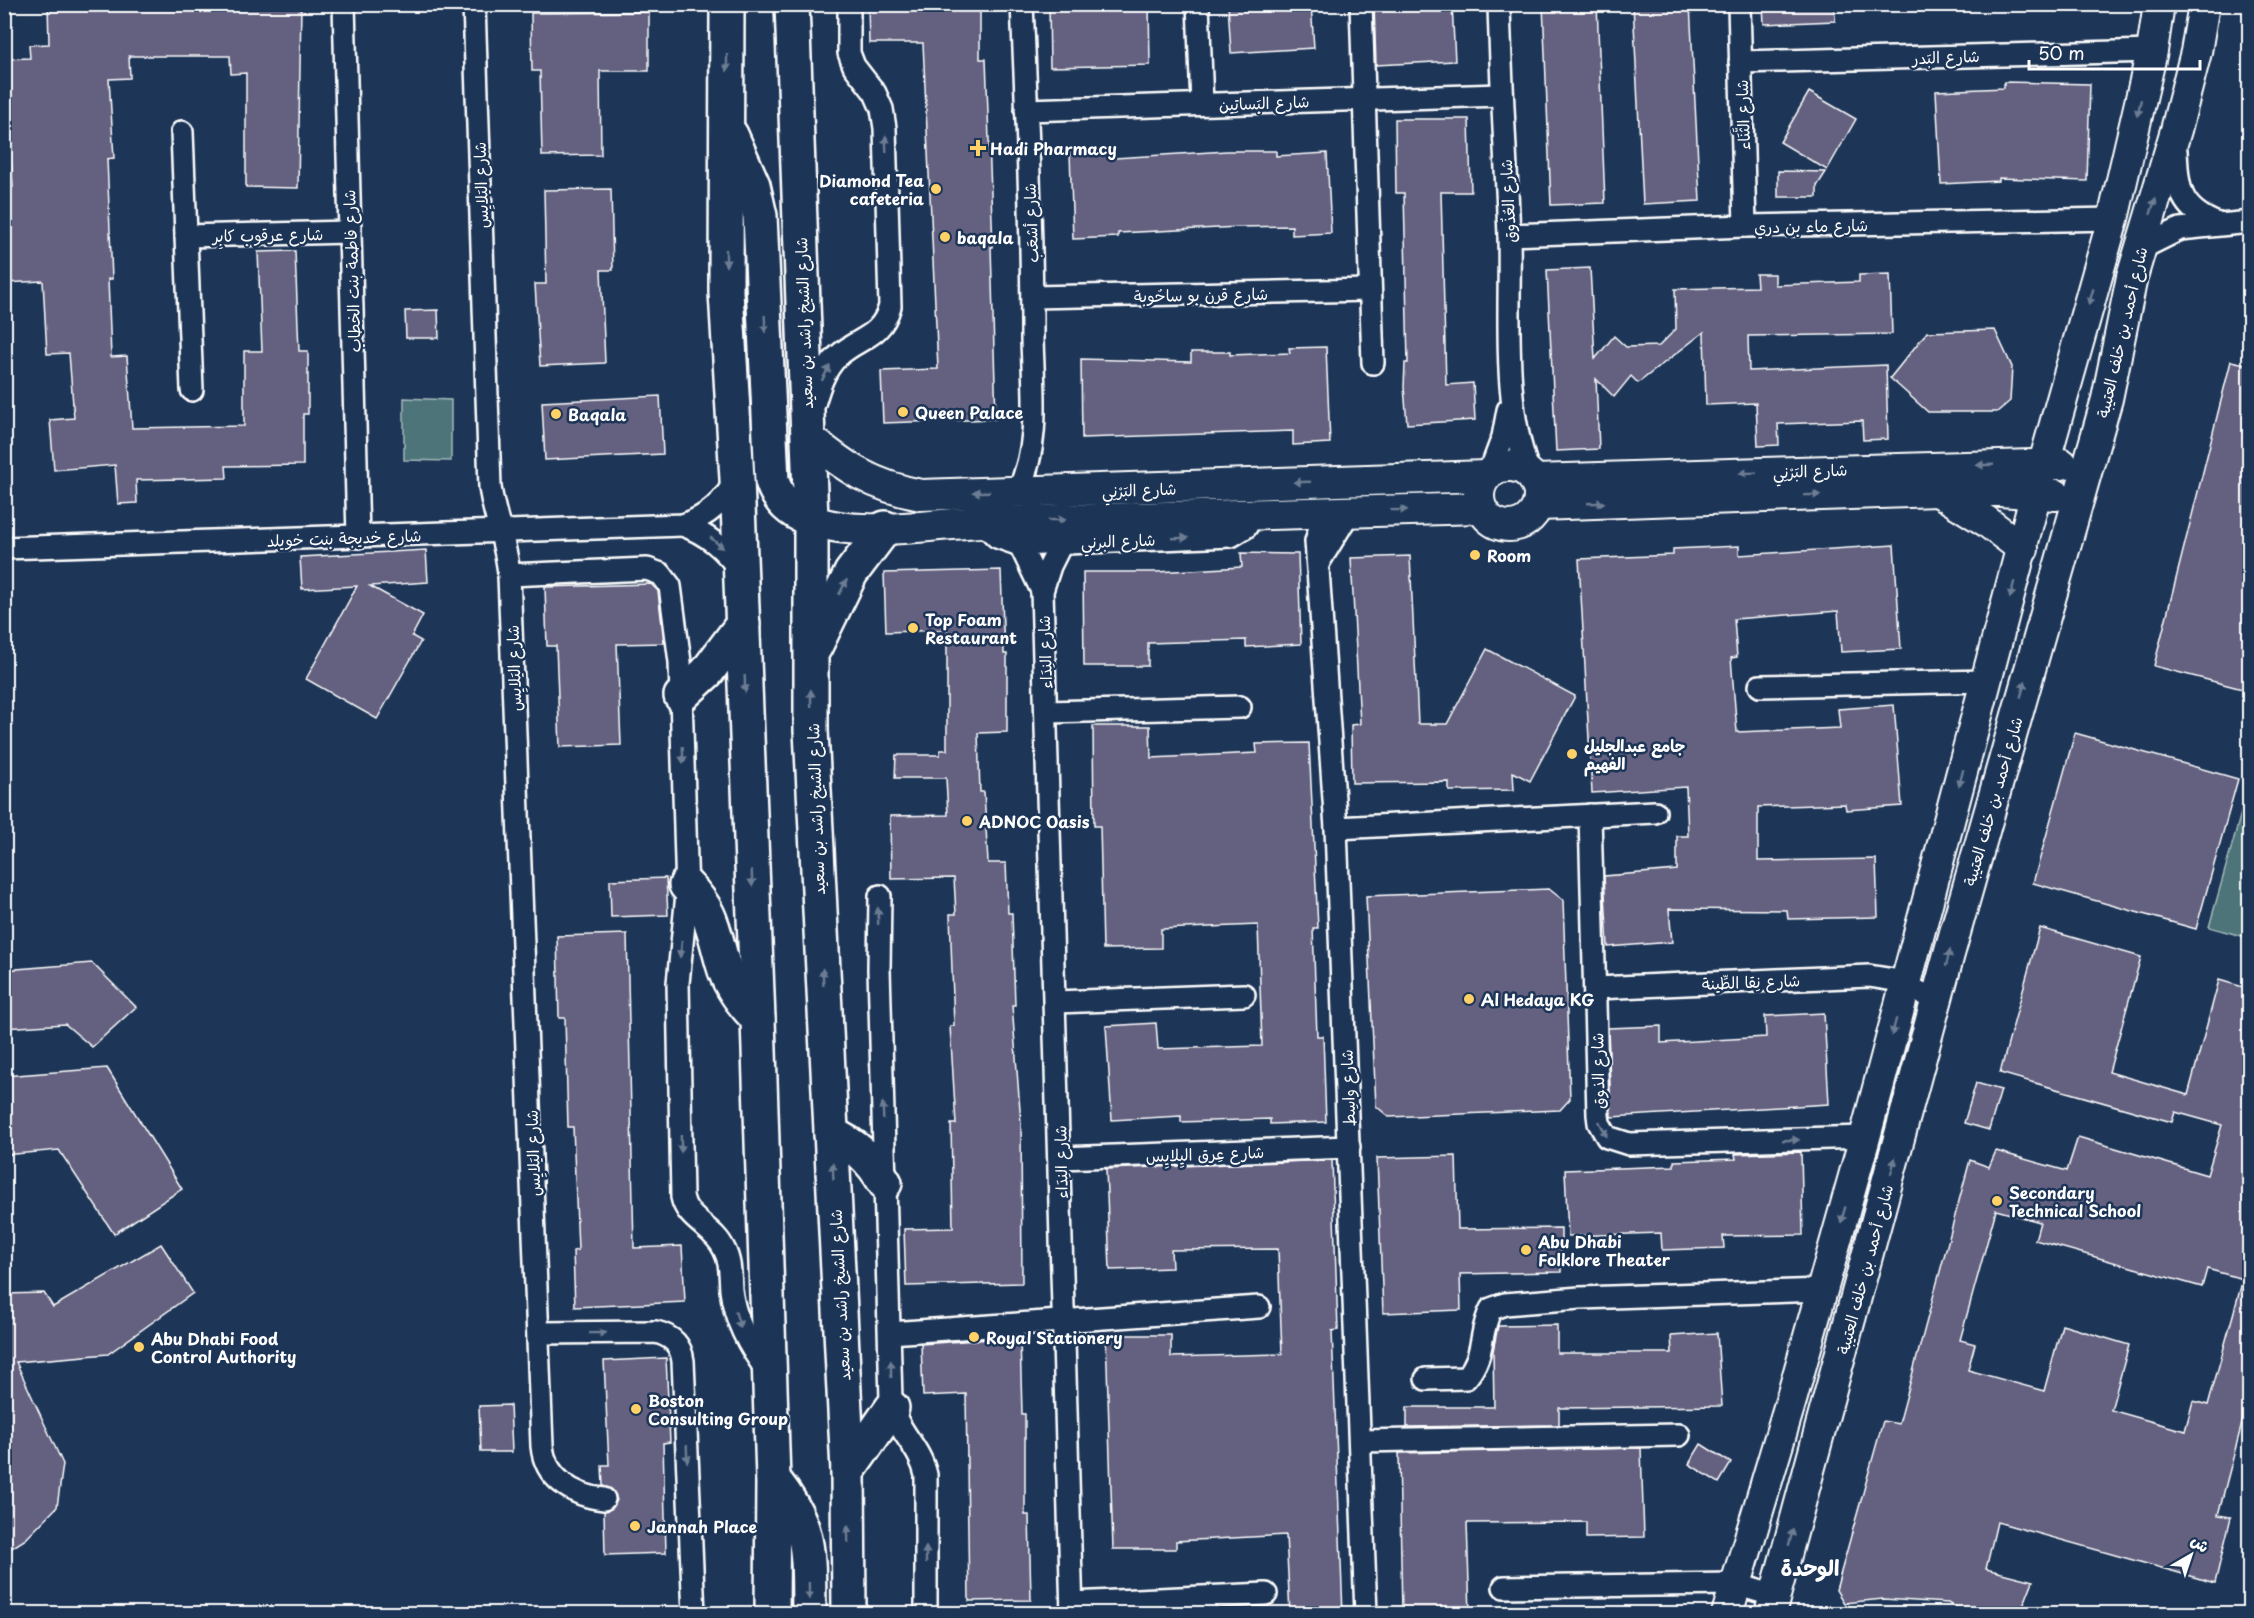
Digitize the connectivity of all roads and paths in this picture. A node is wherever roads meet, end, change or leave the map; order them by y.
1 (344, 4) edge
2 (474, 4) edge
3 (727, 4) edge
4 (792, 4) edge
5 (849, 4) edge
6 (1022, 4) edge
7 (1198, 4) edge
8 (1361, 4) edge
9 (1499, 4) edge
10 (1739, 4) edge
11 (2159, 4) edge
12 (2204, 4) edge
13 (2152, 51) junction
14 (1740, 62) junction
15 (1501, 95) junction
16 (1364, 99) junction
17 (1202, 104) junction
18 (1026, 110) junction
19 (726, 126) junction
20 (2176, 130) junction
21 (182, 132) dead end
22 (2113, 219) junction
23 (2250, 222) edge
24 (2218, 224) junction
25 (1745, 226) junction
26 (350, 232) junction
27 (1509, 235) junction
28 (186, 236) junction
29 (2140, 249) junction
30 (1370, 290) junction
31 (1032, 297) junction
32 (1372, 363) dead end
33 (192, 390) dead end
34 (1512, 398) junction
35 (807, 432) junction
36 (1033, 442) junction
37 (2044, 464) junction
38 (2086, 466) junction
39 (1488, 474) junction
40 (1420, 477) junction
41 (737, 479) junction
42 (1534, 486) junction
43 (1018, 491) junction
44 (1938, 491) junction
45 (1053, 492) junction
46 (2036, 492) junction
47 (2077, 499) junction
48 (1480, 508) junction
49 (1338, 511) junction
50 (1252, 516) junction
51 (811, 520) junction
52 (982, 522) junction
53 (683, 525) junction
54 (885, 528) junction
55 (499, 532) junction
56 (358, 537) junction
57 (1062, 542) junction
58 (1020, 545) junction
59 (4, 548) edge
60 (2023, 549) junction
61 (741, 572) junction
62 (509, 575) junction
63 (1042, 591) junction
64 (743, 624) junction
65 (810, 659) junction
66 (1987, 681) junction
67 (1760, 686) dead end
68 (681, 696) junction
69 (1240, 707) dead end
70 (1047, 712) junction
71 (1655, 812) dead end
72 (1590, 815) junction
73 (1336, 828) junction
74 (686, 885) junction
75 (880, 896) dead end
76 (1905, 985) junction
77 (1596, 988) junction
78 (1244, 995) dead end
79 (1938, 1001) junction
80 (1056, 1002) junction
81 (758, 1019) junction
82 (831, 1134) junction
83 (1865, 1137) junction
84 (1349, 1147) junction
85 (1060, 1158) junction
86 (885, 1183) junction
87 (1822, 1290) junction
88 (1259, 1307) dead end
89 (1064, 1321) junction
90 (891, 1333) junction
91 (539, 1334) junction
92 (769, 1374) junction
93 (1426, 1379) dead end
94 (892, 1408) junction
95 (1679, 1435) dead end
96 (1360, 1441) junction
97 (848, 1471) junction
98 (773, 1479) junction
99 (603, 1499) dead end
100 (849, 1566) junction
101 (1735, 1584) junction
102 (1504, 1587) dead end
103 (1266, 1594) dead end
104 (1773, 1605) edge
105 (1072, 1608) edge
106 (694, 1614) edge
107 (772, 1614) edge
108 (809, 1614) edge
109 (849, 1614) edge
110 (868, 1614) edge
111 (926, 1614) edge
112 (1366, 1614) edge
113 (1727, 1614) edge

1 - 26 street, شارع فاطمة بنت الخطاب
2 - 55 street, شارع اليَلايِس
3 -> 19 main road
4 - 35 main road, شارع الشيخ راشد بن سعيد
35 -> 5 street
6 - 18 street, شارع أشعَب
7 - 17 street
8 - 16 street
9 - 15 street, شارع العُذُوق
10 - 14 street, شارع الثَّنَاء
11 - 13 street, شارع أحمد بن خلف العتيبة
12 - 20 street, شارع أحمد بن خلف العتيبة
13 - 14 street, شارع البَدر
13 -> 22 street, شارع أحمد بن خلف العتيبة
14 - 25 street, شارع الثَّنَاء
15 - 16 street, شارع البَساتِين
15 - 27 street, شارع العُذُوق
16 - 17 street, شارع البَساتِين
16 - 30 street
17 - 18 street, شارع البَساتِين
18 - 31 street, شارع أشعَب
19 -> 41 main road
19 -> 51 main road
20 - 24 street
29 -> 20 street, شارع أحمد بن خلف العتيبة
21 - 28 street
22 - 25 street, شارع ماء بن دري
22 -> 37 street, شارع أحمد بن خلف العتيبة
23 - 24 street
24 - 29 street
25 - 27 street, شارع ماء بن دري
26 - 28 street, شارع عرقوب كابِر
26 - 56 street, شارع فاطمة بنت الخطاب
27 - 34 street, شارع العُذُوق
28 - 33 street
29 - 38 street, شارع أحمد بن خلف العتيبة
30 - 31 street, شارع قرن بو ساحُوبة
30 - 32 street
31 - 36 street, شارع أشعَب
34 - 39 street, شارع العُذُوق
34 - 42 street, شارع العُذُوق
43 -> 35 street, شارع البَرْنِي
35 - 51 main road, شارع الشيخ راشد بن سعيد
36 - 43 street, شارع أشعَب
36 - 45 street, شارع أشعَب
37 - 38 street, شارع البَرْنِي
37 -> 42 street, شارع البَرْنِي
37 - 46 street, شارع أحمد بن خلف العتيبة
38 - 47 street, شارع أحمد بن خلف العتيبة
39 - 40 street, شارع البَرْنِي
39 - 42 street
39 - 48 street
40 -> 45 street, شارع البَرْنِي
40 - 49 street
41 - 53 street, شارع خديجة بنت خويلد
41 - 61 main road
42 -> 44 street, شارع البَرْنِي
42 - 48 street
43 - 45 street, شارع البَرْنِي
44 - 46 street, شارع البَرْنِي
44 - 60 street
46 - 47 street, شارع البَرْنِي
46 - 60 street, شارع أحمد بن خلف العتيبة
79 -> 47 street, شارع أحمد بن خلف العتيبة
49 -> 48 street, شارع البَرْنِي
49 - 50 street, شارع البَرْنِي
49 - 73 street, شارع واسِط
52 -> 50 street, شارع البَرْنِي
57 -> 50 street, شارع البرني
51 - 54 street, شارع البَرْنِي
51 - 65 main road, شارع الشيخ راشد بن سعيد
52 - 54 street, شارع البَرْنِي
52 - 58 street, شارع البرني
53 - 55 street, شارع خديجة بنت خويلد
53 -> 61 street, شارع خديجة بنت خويلد
65 -> 54 main road
55 - 56 street, شارع خديجة بنت خويلد
55 - 62 street, شارع اليَلايِس
56 - 59 street, شارع خديجة بنت خويلد
57 - 58 street, شارع البرني
57 - 63 street, شارع النِدَاء
58 - 63 street, شارع النِدَاء
60 -> 66 street, شارع أحمد بن خلف العتيبة
61 - 64 main road
62 - 68 street
62 - 91 street, شارع اليَلايِس
63 - 70 street, شارع النِدَاء
64 - 68 main road
64 -> 81 main road
82 -> 65 main road, شارع الشيخ راشد بن سعيد
66 - 67 street
66 -> 76 street, شارع أحمد بن خلف العتيبة
68 -> 74 street
69 - 70 street, شارع النِدَاء
70 - 80 street, شارع النِدَاء
71 - 72 street
72 - 73 street
72 - 77 street, شارع الذوق
73 - 84 street, شارع واسِط
74 - 81 main road
74 -> 92 street
86 -> 75 street
76 - 77 street, شارع نِقا الطِّينة
76 - 79 street, شارع نِقا الطِّينة
76 -> 83 street, شارع أحمد بن خلف العتيبة
77 -> 83 street, شارع الذوق
78 - 80 street
104 -> 79 street, شارع أحمد بن خلف العتيبة
80 - 85 street, شارع النِدَاء
81 - 92 main road
82 - 86 main road
97 -> 82 main road, شارع الشيخ راشد بن سعيد
83 -> 87 street, شارع أحمد بن خلف العتيبة
84 - 85 street, شارع عِرق اليِلايِس
84 - 96 street, شارع واسِط
85 - 89 street, شارع النِدَاء
86 - 90 street
87 - 93 street
87 - 101 street, شارع أحمد بن خلف العتيبة
88 - 89 street
89 - 90 street
89 - 105 street, شارع النِدَاء
94 -> 90 street
91 - 99 street, شارع اليَلايِس
91 -> 106 street
92 - 98 main road
94 - 97 main road
111 -> 94 street
95 - 96 street
96 - 112 street, شارع واسِط
100 -> 97 main road, شارع الشيخ راشد بن سعيد
98 - 107 main road
98 -> 108 main road
100 - 109 main road, شارع الشيخ راشد بن سعيد
100 - 110 main road
101 - 102 street, شارع أحمد بن خلف العتيبة
101 - 104 street, شارع أحمد بن خلف العتيبة
101 - 113 street, شارع أحمد بن خلف العتيبة
103 - 105 street, شارع النِدَاء

